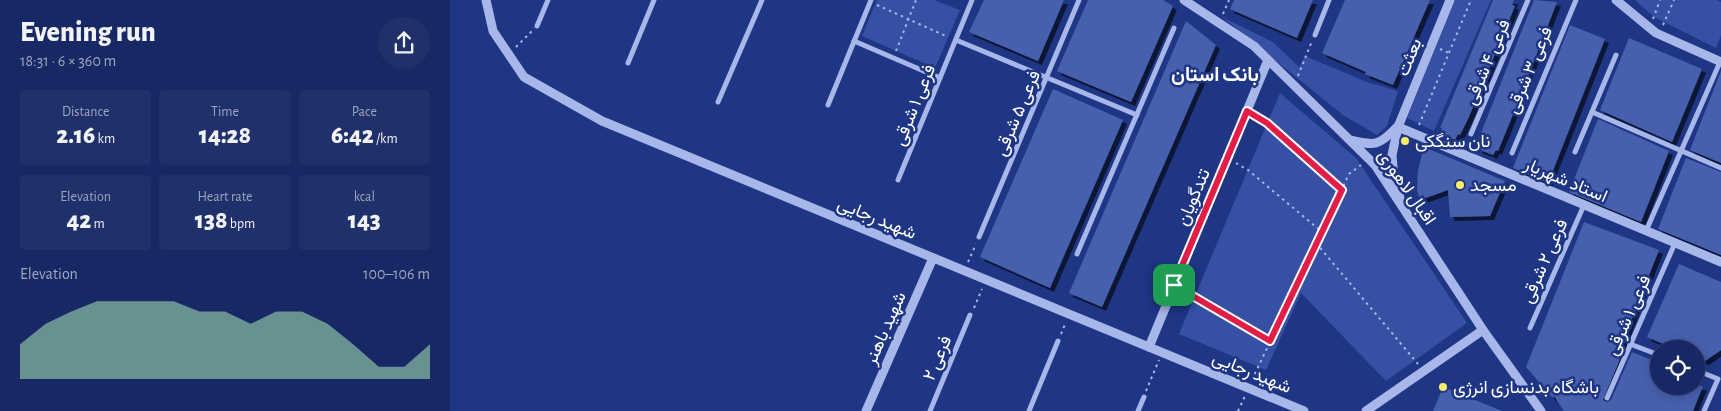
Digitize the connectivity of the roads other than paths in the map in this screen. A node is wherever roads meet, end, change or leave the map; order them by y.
1 (486, 0) edge
2 (548, 0) edge
3 (654, 0) edge
4 (762, 0) edge
5 (864, 0) edge
6 (972, 0) edge
7 (1079, 0) edge
8 (1184, 0) edge
9 (1329, 0) edge
10 (1450, 0) edge
11 (1528, 0) edge
12 (1576, 0) edge
13 (1616, 0) edge
14 (870, 1) edge
15 (537, 26) road end
16 (1174, 28) dead end
17 (1315, 35) road end
18 (956, 40) junction
19 (854, 41) junction
20 (1616, 55) dead end
21 (1268, 60) junction
22 (1721, 62) edge
23 (628, 63) dead end
24 (940, 78) junction
25 (1046, 78) junction
26 (718, 102) dead end
27 (828, 105) dead end
28 (1592, 112) junction
29 (1137, 116) junction
30 (1398, 127) junction
31 (1471, 134) dead end
32 (1350, 140) junction
33 (1681, 151) junction
34 (1512, 152) dead end
35 (1575, 152) dead end
36 (1721, 168) edge
37 (898, 180) dead end
38 (1584, 205) junction
39 (1404, 210) junction
40 (1646, 231) junction
41 (979, 237) road end
42 (1675, 243) junction
43 (1076, 254) dead end
44 (933, 258) junction
45 (1721, 262) edge
46 (970, 315) road end
47 (1530, 328) dead end
48 (1483, 330) junction
49 (1058, 341) road end
50 (1630, 344) junction
51 (1148, 347) junction
52 (1650, 352) edge
53 (1705, 374) edge
54 (1144, 397) road end
55 (1607, 398) dead end
56 (866, 411) edge
57 (930, 411) edge
58 (1029, 411) edge
59 (1138, 411) edge
60 (1304, 411) edge
61 (1366, 411) edge
62 (1541, 411) edge
63 (1704, 411) edge

1 - 44 street, شهید رجایی
2 - 15 street
3 - 23 street
4 - 26 street
5 - 14 street
6 - 18 street, فرعی ۱ شرقی
7 - 25 street, فرعی ۵ شرقی
8 - 21 street, اقبال لاهوری
9 - 17 street
10 - 30 street, بعثت
11 - 31 street, فرعی ۴ شرقی
12 - 34 street, فرعی ۳ شرقی
13 - 22 street
14 - 19 street
16 - 29 street
18 - 24 street, فرعی ۱ شرقی
18 - 25 street
19 - 24 street
19 - 27 street
20 - 28 street
21 - 32 street, اقبال لاهوری
21 - 51 street, تندگویان
22 - 33 street
24 - 37 street, فرعی ۱ شرقی
25 - 29 street
25 - 41 street, فرعی ۵ شرقی
28 - 33 street
28 - 35 street
29 - 43 street
30 - 32 street
30 - 38 street, استاد شهریار
30 - 39 street, بعثت
32 - 39 street, اقبال لاهوری
33 - 36 street
33 - 40 street
38 - 40 street, استاد شهریار
38 - 47 street, فرعی ۲ شرقی
39 - 48 street, اقبال لاهوری
40 - 42 street, استاد شهریار
42 - 45 street, استاد شهریار
42 - 50 street, فرعی ۱ شرقی
44 - 51 street, شهید رجایی
44 - 56 street, شهید باهنر
46 - 57 street, فرعی ۲
48 - 61 street
48 - 62 street, اقبال لاهوری
49 - 58 street
50 - 52 street
50 - 55 street, فرعی ۱ شرقی
51 - 60 street, شهید رجایی
53 - 63 street
54 - 59 street

